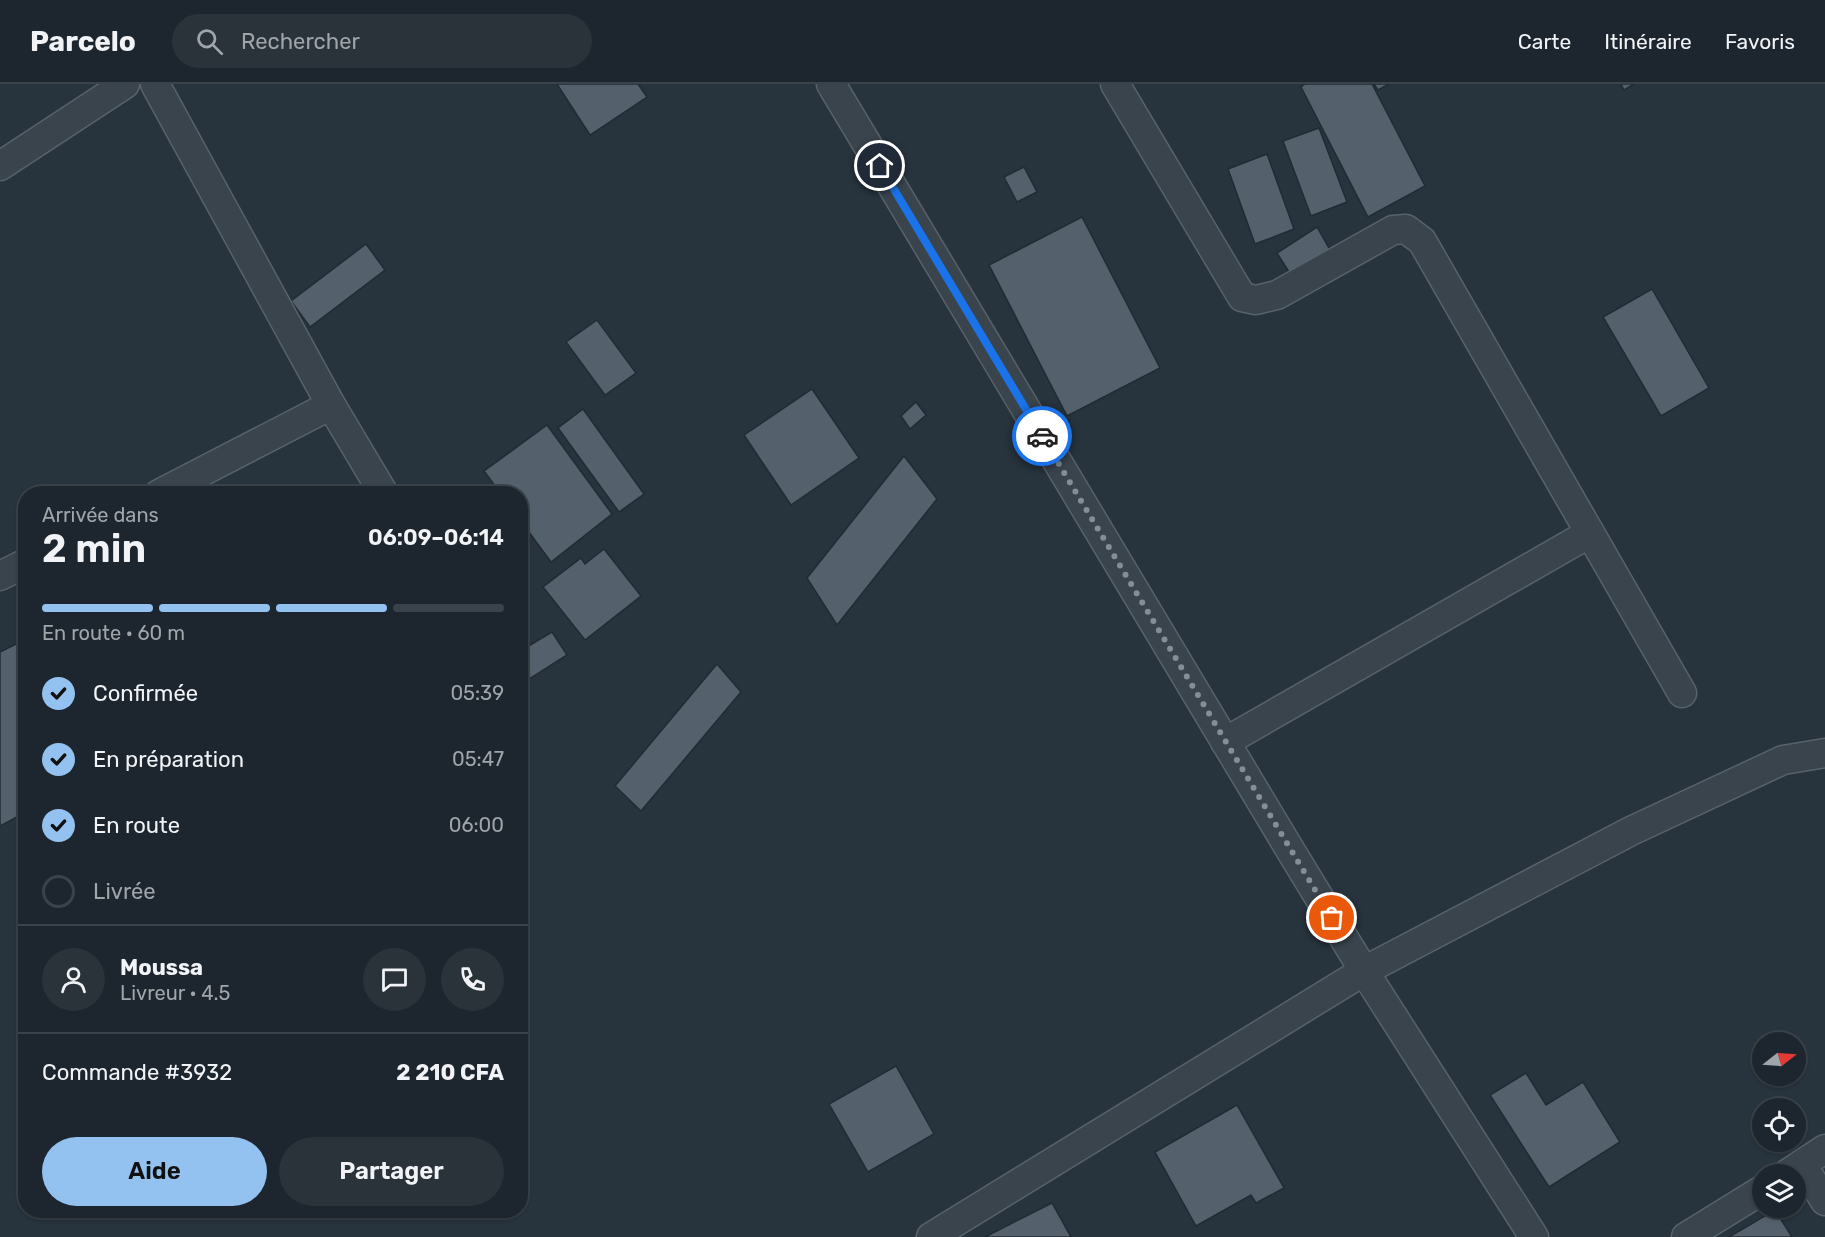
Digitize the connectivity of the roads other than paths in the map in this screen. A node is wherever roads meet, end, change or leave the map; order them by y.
1 (125, 84) edge
2 (154, 84) edge
3 (831, 84) edge
4 (1115, 84) edge
5 (0, 166) edge
6 (331, 405) junction
7 (174, 486) edge
8 (379, 486) edge
9 (1590, 533) junction
10 (18, 567) edge
11 (0, 576) edge
12 (1682, 693) dead end
13 (1225, 742) junction
14 (1825, 753) edge
15 (1364, 970) junction
16 (1805, 1163) edge
17 (1752, 1196) edge
18 (1825, 1201) edge
19 (931, 1237) edge
20 (1534, 1237) edge
21 (1686, 1237) edge

1 - 5 street
2 - 6 street
3 - 13 street
4 - 9 street
6 - 7 street
6 - 8 street
9 - 12 street
9 - 13 street
10 - 11 street
13 - 15 street
14 - 15 street
15 - 19 street
15 - 20 street
16 - 18 street
17 - 21 street

